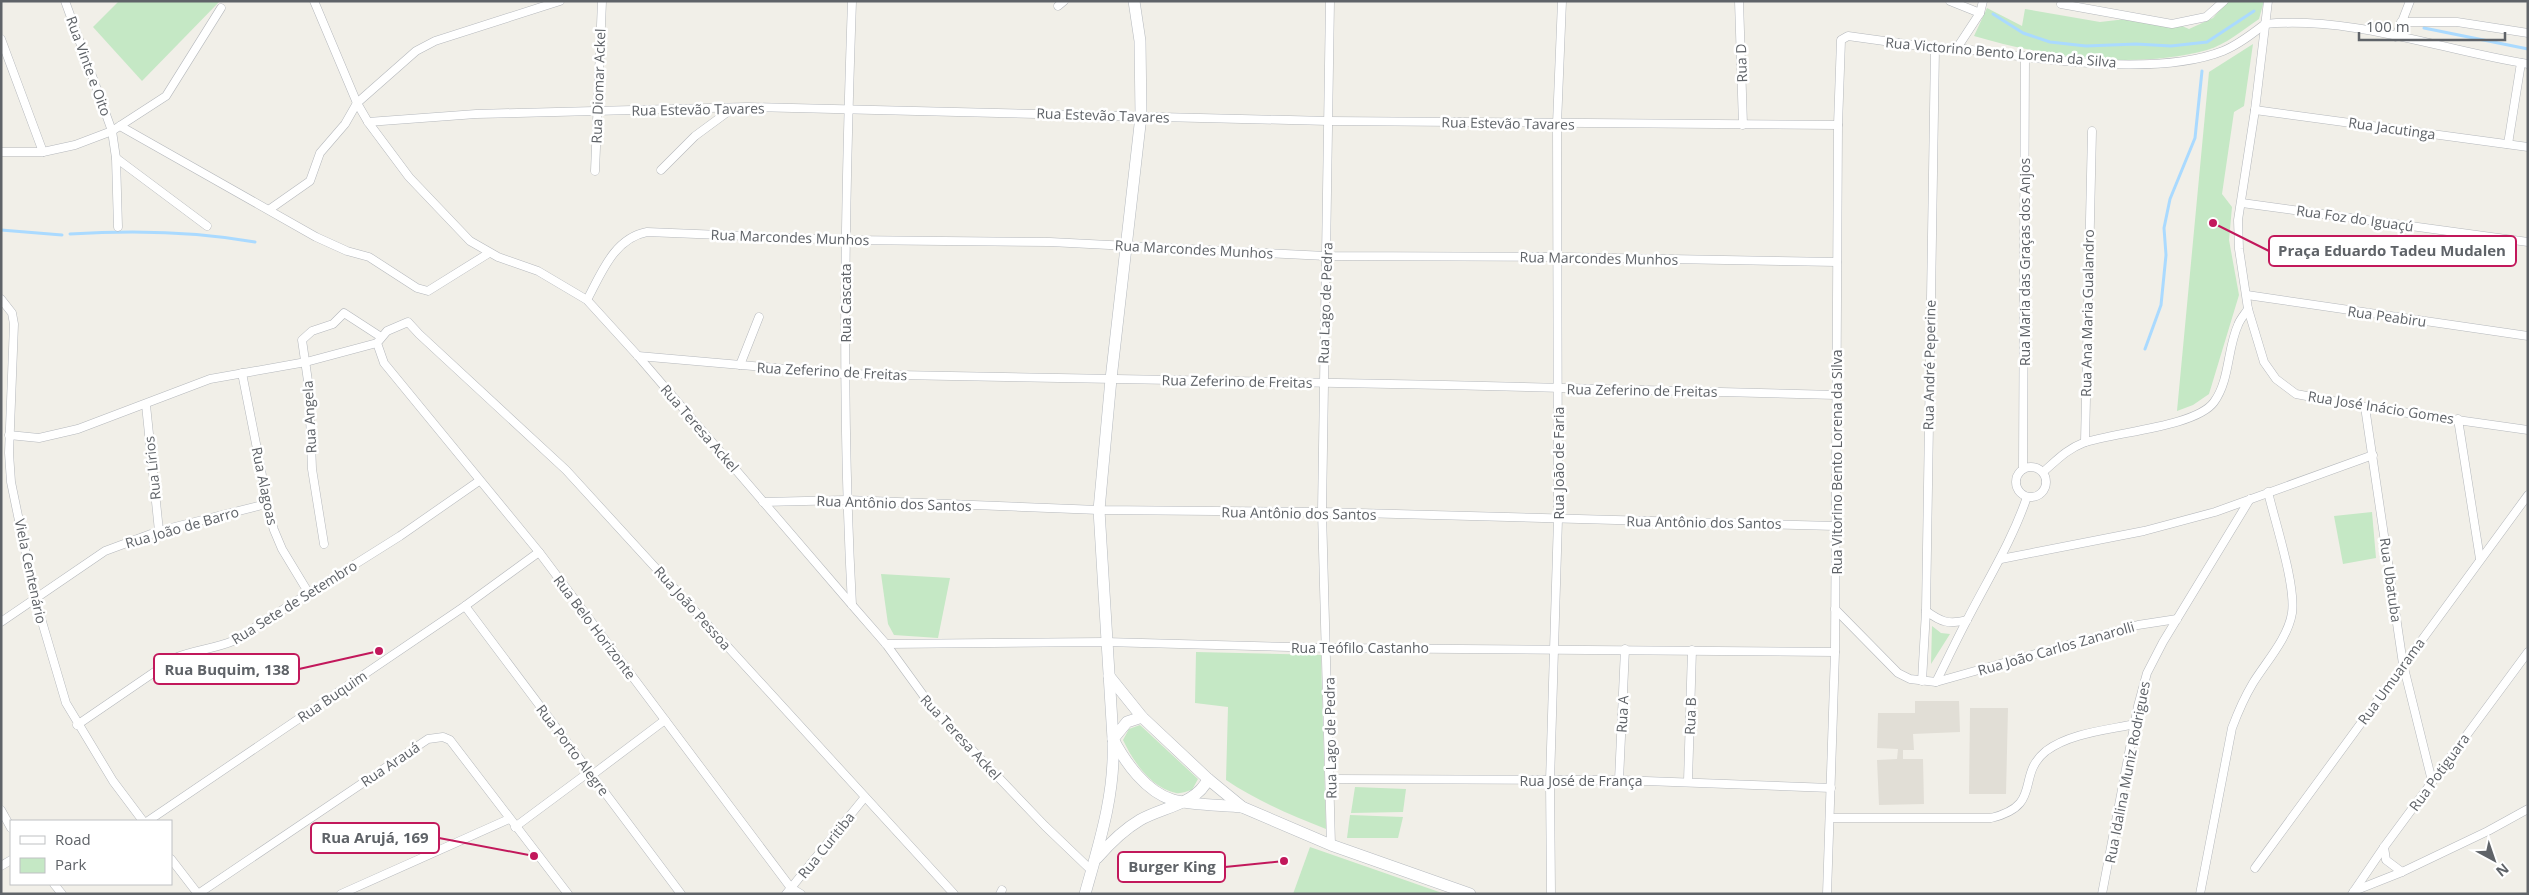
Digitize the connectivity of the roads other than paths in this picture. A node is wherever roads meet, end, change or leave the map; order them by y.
1 (66, 1) edge
2 (314, 1) edge
3 (560, 1) edge
4 (602, 1) edge
5 (852, 1) edge
6 (1134, 1) edge
7 (1330, 1) edge
8 (1562, 1) edge
9 (1739, 1) edge
10 (1950, 1) edge
11 (1983, 1) edge
12 (2224, 1) edge
13 (2268, 1) edge
14 (2410, 1) edge
15 (2062, 4) dead end
16 (222, 8) dead end
17 (1980, 13) junction
18 (2401, 22) junction
19 (2265, 24) junction
20 (2528, 33) edge
21 (1848, 36) joint
22 (2396, 37) junction
23 (1, 39) edge
24 (1935, 48) junction
25 (1957, 48) junction
26 (2025, 56) junction
27 (2524, 64) edge
28 (357, 103) junction
29 (734, 107) junction
30 (848, 108) junction
31 (2255, 110) junction
32 (596, 111) junction
33 (1141, 116) junction
34 (368, 122) junction
35 (1328, 122) junction
36 (1557, 124) junction
37 (1743, 125) junction
38 (1838, 125) junction
39 (120, 126) junction
40 (112, 131) junction
41 (2092, 131) dead end
42 (2508, 144) junction
43 (2528, 147) edge
44 (1, 152) edge
45 (43, 152) junction
46 (116, 158) junction
47 (661, 170) dead end
48 (595, 171) dead end
49 (2242, 203) junction
50 (270, 209) junction
51 (207, 226) dead end
52 (118, 227) dead end
53 (845, 240) junction
54 (2528, 242) edge
55 (1126, 246) junction
56 (489, 253) junction
57 (1326, 256) junction
58 (1558, 257) junction
59 (1837, 262) junction
60 (2246, 295) junction
61 (1, 299) edge
62 (586, 300) junction
63 (2248, 308) junction
64 (759, 317) dead end
65 (2528, 336) edge
66 (379, 340) junction
67 (638, 356) junction
68 (306, 362) junction
69 (740, 365) junction
70 (242, 373) junction
71 (844, 374) junction
72 (1111, 379) junction
73 (1322, 382) junction
74 (1557, 388) junction
75 (1836, 395) junction
76 (146, 404) junction
77 (2365, 407) junction
78 (2458, 419) junction
79 (2528, 430) edge
80 (9, 435) junction
81 (2085, 442) junction
82 (5, 454) edge
83 (2372, 455) junction
84 (2023, 469) junction
85 (2043, 472) junction
86 (479, 481) junction
87 (2268, 492) junction
88 (2528, 495) edge
89 (2027, 497) junction
90 (2250, 499) junction
91 (846, 500) junction
92 (763, 502) junction
93 (266, 504) junction
94 (1099, 510) junction
95 (1322, 512) junction
96 (1558, 519) junction
97 (1835, 526) junction
98 (159, 531) junction
99 (324, 544) dead end
100 (539, 552) junction
101 (2001, 559) junction
102 (2480, 559) junction
103 (308, 592) junction
104 (35, 598) junction
105 (852, 605) junction
106 (465, 606) junction
107 (1835, 609) junction
108 (1926, 611) junction
109 (2177, 619) junction
110 (1967, 620) junction
111 (1, 622) edge
112 (1106, 642) junction
113 (886, 644) junction
114 (1327, 648) junction
115 (1552, 648) junction
116 (1626, 649) junction
117 (1692, 650) junction
118 (1835, 652) junction
119 (2528, 652) edge
120 (2403, 664) junction
121 (1109, 676) junction
122 (1922, 681) junction
123 (1936, 682) junction
124 (1142, 717) junction
125 (665, 720) junction
126 (2135, 724) junction
127 (77, 725) junction
128 (1112, 739) junction
129 (590, 773) junction
130 (1331, 779) junction
131 (1208, 780) junction
132 (1618, 780) junction
133 (1550, 781) junction
134 (1688, 781) junction
135 (2432, 781) junction
136 (1830, 788) junction
137 (865, 797) junction
138 (1184, 802) junction
139 (1242, 807) junction
140 (2528, 808) edge
141 (1, 810) edge
142 (1830, 818) junction
143 (509, 819) junction
144 (142, 820) edge
145 (149, 820) edge
146 (10, 826) edge
147 (515, 826) junction
148 (1332, 845) junction
149 (2384, 847) junction
150 (172, 859) edge
151 (1094, 865) junction
152 (2255, 868) dead end
153 (2402, 872) junction
154 (789, 891) edge
155 (2353, 892) edge
156 (198, 894) edge
157 (341, 894) edge
158 (568, 894) edge
159 (681, 894) edge
160 (801, 894) edge
161 (954, 894) edge
162 (1086, 894) edge
163 (1470, 894) edge
164 (1551, 894) edge
165 (1828, 894) edge
166 (2102, 894) edge
167 (2200, 894) edge

1 - 40 street, Rua Vinte e Oito
2 - 28 street, Rua Teresa Ackel
3 - 28 street
4 - 32 street, Rua Diomar Ackel
5 - 30 street, Rua Cascata
6 - 33 main road
7 - 35 street, Rua Lago de Pedra
8 - 36 street, Rua João de Faria
9 - 37 street, Rua D
10 - 17 street
11 - 17 street
12 - 15 street
13 - 19 street, Rua José Inácio Gomes
14 - 18 street
16 - 39 street
17 - 25 street
18 - 20 street
18 - 22 street
19 - 22 street
19 - 26 street, Rua Victorino Bento Lorena da Silva
19 - 31 street, Rua José Inácio Gomes
21 - 24 street, Rua Victorino Bento Lorena da Silva
21 - 38 street, Rua Vitorino Bento Lorena da Silva
22 - 27 street
23 - 45 street
24 - 25 street, Rua Victorino Bento Lorena da Silva
24 - 108 street, Rua André Peperine
25 - 26 street, Rua Victorino Bento Lorena da Silva
26 - 84 street, Rua Maria das Graças dos Anjos
27 - 42 street
28 - 34 street, Rua Teresa Ackel
28 - 50 street
29 - 30 street, Rua Estevão Tavares
29 - 32 street, Rua Estevão Tavares
29 - 47 street
30 - 33 street, Rua Estevão Tavares
30 - 53 street, Rua Cascata
31 - 42 street, Rua Jacutinga
31 - 49 street, Rua José Inácio Gomes
32 - 34 street, Rua Estevão Tavares
32 - 48 street, Rua Diomar Ackel
33 - 35 street, Rua Estevão Tavares
33 - 55 main road
34 - 56 street, Rua Teresa Ackel
35 - 36 street, Rua Estevão Tavares
35 - 57 street, Rua Lago de Pedra
36 - 37 street, Rua Estevão Tavares
36 - 58 street, Rua João de Faria
37 - 38 street, Rua Estevão Tavares
38 - 59 street, Rua Vitorino Bento Lorena da Silva
39 - 40 street
39 - 50 street
40 - 45 street
40 - 46 street, Rua Vinte e Oito
41 - 81 street, Rua Ana Maria Gualandro
42 - 43 street, Rua Jacutinga
44 - 45 street
46 - 51 street
46 - 52 street, Rua Vinte e Oito
49 - 54 street, Rua Foz do Iguaçú
49 - 60 street, Rua José Inácio Gomes
50 - 56 street
53 - 55 street, Rua Marcondes Munhos
53 - 62 street, Rua Marcondes Munhos
53 - 71 street, Rua Cascata
55 - 57 street, Rua Marcondes Munhos
55 - 72 main road
56 - 62 street, Rua Teresa Ackel
57 - 58 street, Rua Marcondes Munhos
57 - 73 street, Rua Lago de Pedra
58 - 59 street, Rua Marcondes Munhos
58 - 74 street, Rua João de Faria
59 - 75 street, Rua Vitorino Bento Lorena da Silva
60 - 63 street, Rua José Inácio Gomes
60 - 65 street, Rua Peabiru
61 - 80 street, Viela Centenário
62 - 67 street, Rua Teresa Ackel
63 - 77 street, Rua José Inácio Gomes
63 - 81 street
64 - 69 street
66 - 68 street
66 - 68 street, Rua Angela
66 - 86 street, Rua Belo Horizonte
66 - 137 street, Rua João Pessoa
67 - 69 street, Rua Zeferino de Freitas
67 - 92 street, Rua Teresa Ackel
68 - 70 street
68 - 99 street, Rua Angela
69 - 71 street, Rua Zeferino de Freitas
70 - 76 street
70 - 93 street, Rua Alagoas
71 - 72 street, Rua Zeferino de Freitas
71 - 91 street, Rua Cascata
72 - 73 street, Rua Zeferino de Freitas
72 - 94 main road
73 - 74 street, Rua Zeferino de Freitas
73 - 95 street, Rua Lago de Pedra
74 - 75 street, Rua Zeferino de Freitas
74 - 96 street, Rua João de Faria
75 - 97 street, Rua Vitorino Bento Lorena da Silva
76 - 80 street
76 - 98 street, Rua Lírios
77 - 78 street, Rua José Inácio Gomes
77 - 83 street, Rua Ubatuba
78 - 79 street, Rua José Inácio Gomes
78 - 102 street
80 - 82 street, Viela Centenário
81 - 85 street
82 - 104 street, Viela Centenário
83 - 87 street
83 - 120 street, Rua Ubatuba
84 - 85 street
84 - 89 street
85 - 89 street
86 - 100 street, Rua Belo Horizonte
86 - 103 street, Rua Sete de Setembro
87 - 90 street
87 - 167 street
88 - 102 street, Rua Umuarama
89 - 101 street
90 - 101 street
90 - 109 street, Rua Idalina Muniz Rodrigues
91 - 92 street, Rua Antônio dos Santos
91 - 94 street, Rua Antônio dos Santos
91 - 105 street, Rua Cascata
92 - 105 street, Rua Teresa Ackel
93 - 98 street, Rua João de Barro
93 - 103 street, Rua Alagoas
94 - 95 street, Rua Antônio dos Santos
94 - 112 main road
95 - 96 street, Rua Antônio dos Santos
95 - 114 street, Rua Lago de Pedra
96 - 97 street, Rua Antônio dos Santos
96 - 115 street, Rua João de Faria
97 - 107 street, Rua Vitorino Bento Lorena da Silva
98 - 104 street, Rua João de Barro
100 - 106 street, Rua Buquim
100 - 125 street, Rua Belo Horizonte
101 - 110 street
102 - 120 street, Rua Umuarama
103 - 127 street, Rua Sete de Setembro
104 - 111 street, Rua João de Barro
104 - 127 street, Viela Centenário
105 - 113 street, Rua Teresa Ackel
106 - 129 street, Rua Porto Alegre
106 - 145 street, Rua Buquim
107 - 118 street, Rua Vitorino Bento Lorena da Silva
107 - 122 street, Rua João Carlos Zanarolli
108 - 110 street
108 - 122 street, Rua André Peperine
109 - 123 street, Rua João Carlos Zanarolli
109 - 126 street, Rua Idalina Muniz Rodrigues
110 - 123 street
112 - 113 street, Rua Teófilo Castanho
112 - 114 street, Rua Teófilo Castanho
112 - 121 main road
113 - 151 street, Rua Teresa Ackel
114 - 115 street, Rua Teófilo Castanho
114 - 130 street, Rua Lago de Pedra
115 - 116 street, Rua Teófilo Castanho
115 - 133 street, Rua João de Faria
116 - 117 street, Rua Teófilo Castanho
116 - 132 street, Rua A
117 - 118 street, Rua Teófilo Castanho
117 - 134 street, Rua B
118 - 136 street, Rua Vitorino Bento Lorena da Silva
119 - 135 street, Rua Potiguara
120 - 135 street, Rua Ubatuba
120 - 152 street, Rua Umuarama
121 - 124 main road
121 - 128 main road
122 - 123 street, Rua João Carlos Zanarolli
124 - 128 main road
124 - 131 main road
125 - 129 street
125 - 154 street, Rua Belo Horizonte
126 - 142 street
126 - 166 street, Rua Idalina Muniz Rodrigues
127 - 144 street, Viela Centenário
128 - 138 main road
128 - 151 main road
129 - 147 street
129 - 159 street, Rua Porto Alegre
130 - 133 street, Rua José de França
130 - 148 street, Rua Lago de Pedra
131 - 138 main road
131 - 139 main road
132 - 133 street, Rua José de França
132 - 134 street, Rua José de França
133 - 164 street, Rua João de Faria
134 - 136 street, Rua José de França
135 - 149 street, Rua Potiguara
136 - 142 street, Rua Vitorino Bento Lorena da Silva
137 - 154 street, Rua Curitiba
137 - 161 street, Rua João Pessoa
138 - 139 main road
138 - 151 main road
139 - 148 main road
140 - 153 street
141 - 146 street
142 - 165 street, Rua Vitorino Bento Lorena da Silva
143 - 147 street, Rua Arauá
143 - 156 street, Rua Arauá
143 - 157 street
147 - 158 street, Rua Arauá
148 - 163 main road
149 - 153 street
149 - 155 street, Rua Potiguara
150 - 156 street
151 - 162 main road
153 - 155 street
154 - 160 street, Rua Belo Horizonte

